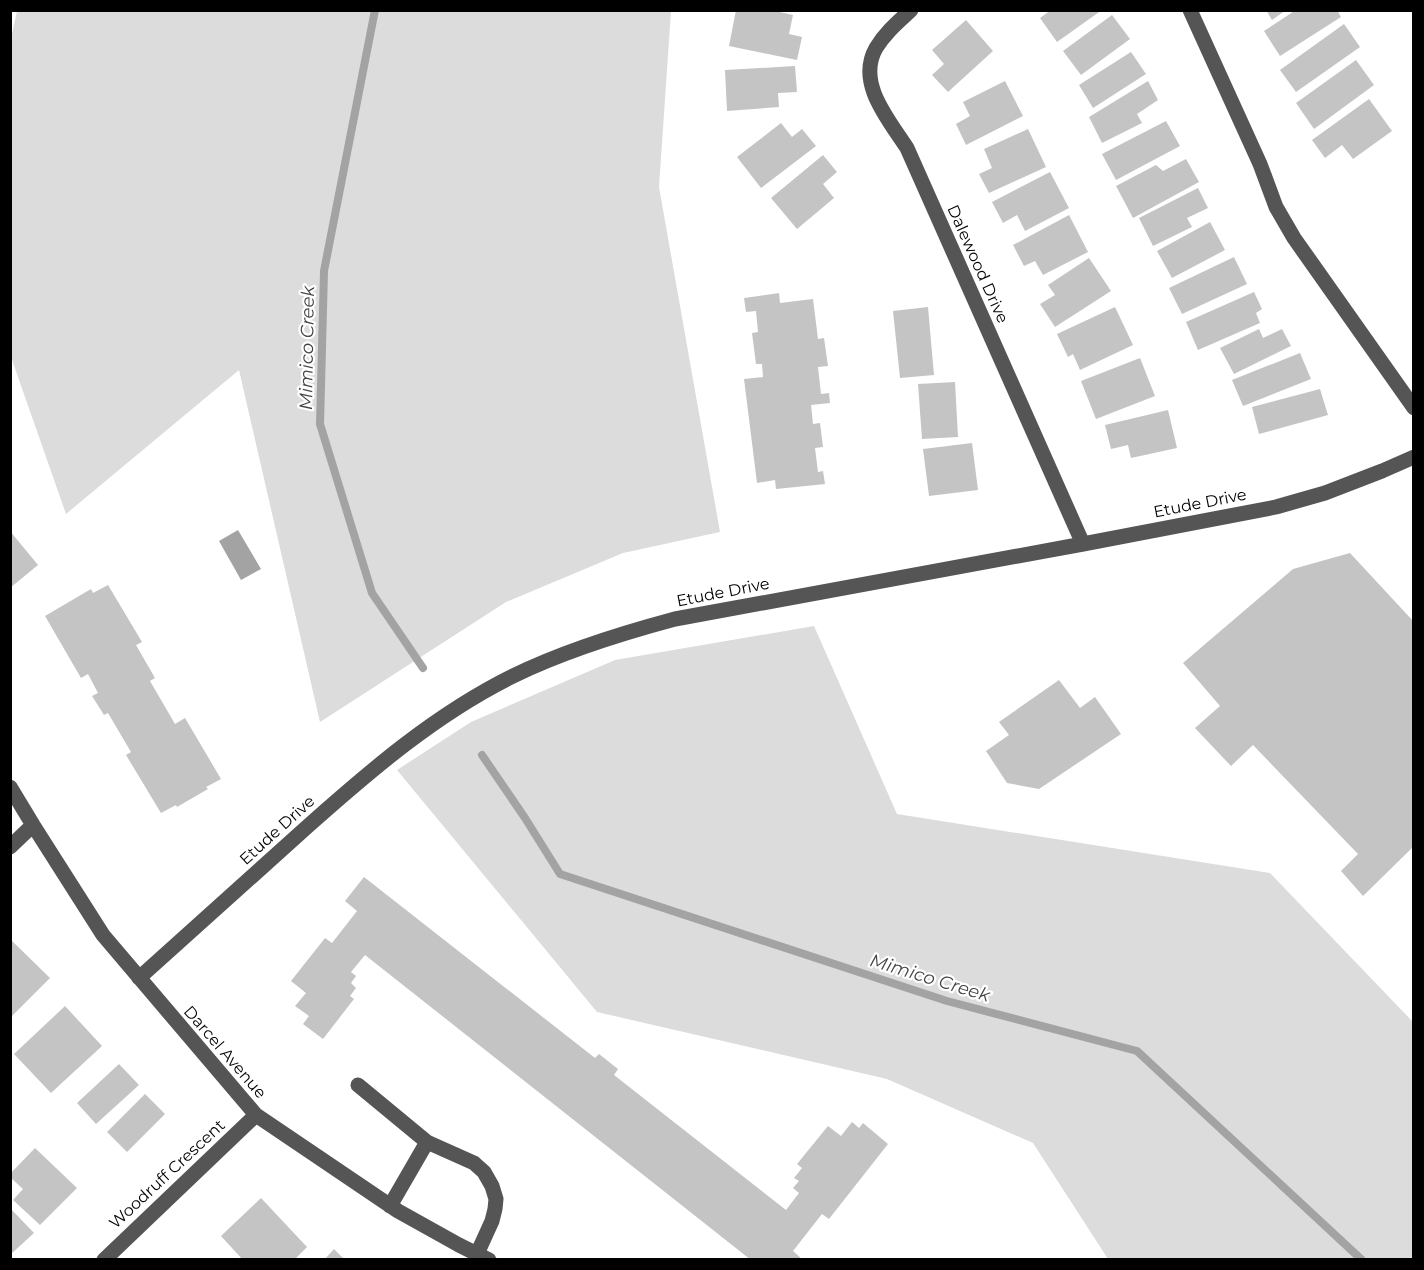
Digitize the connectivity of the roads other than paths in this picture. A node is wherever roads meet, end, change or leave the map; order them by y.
1 (911, 10) edge
2 (1190, 10) edge
3 (1413, 408) edge
4 (1413, 457) edge
5 (1083, 544) junction
6 (10, 787) edge
7 (33, 825) junction
8 (10, 847) edge
9 (139, 978) junction
10 (358, 1085) dead end
11 (256, 1115) junction
12 (428, 1142) junction
13 (390, 1206) junction
14 (483, 1257) edge
15 (104, 1260) edge

1 - 5 street, Dalewood Drive
2 - 3 street
4 - 5 street, Etude Drive
5 - 9 street, Etude Drive
6 - 7 street, Darcel Avenue
7 - 8 street
7 - 9 street, Darcel Avenue
9 - 11 street, Darcel Avenue
10 - 12 street
11 - 13 street, Darcel Avenue
11 - 15 street, Woodruff Crescent
12 - 13 street
12 - 14 street
13 - 14 street, Darcel Avenue

